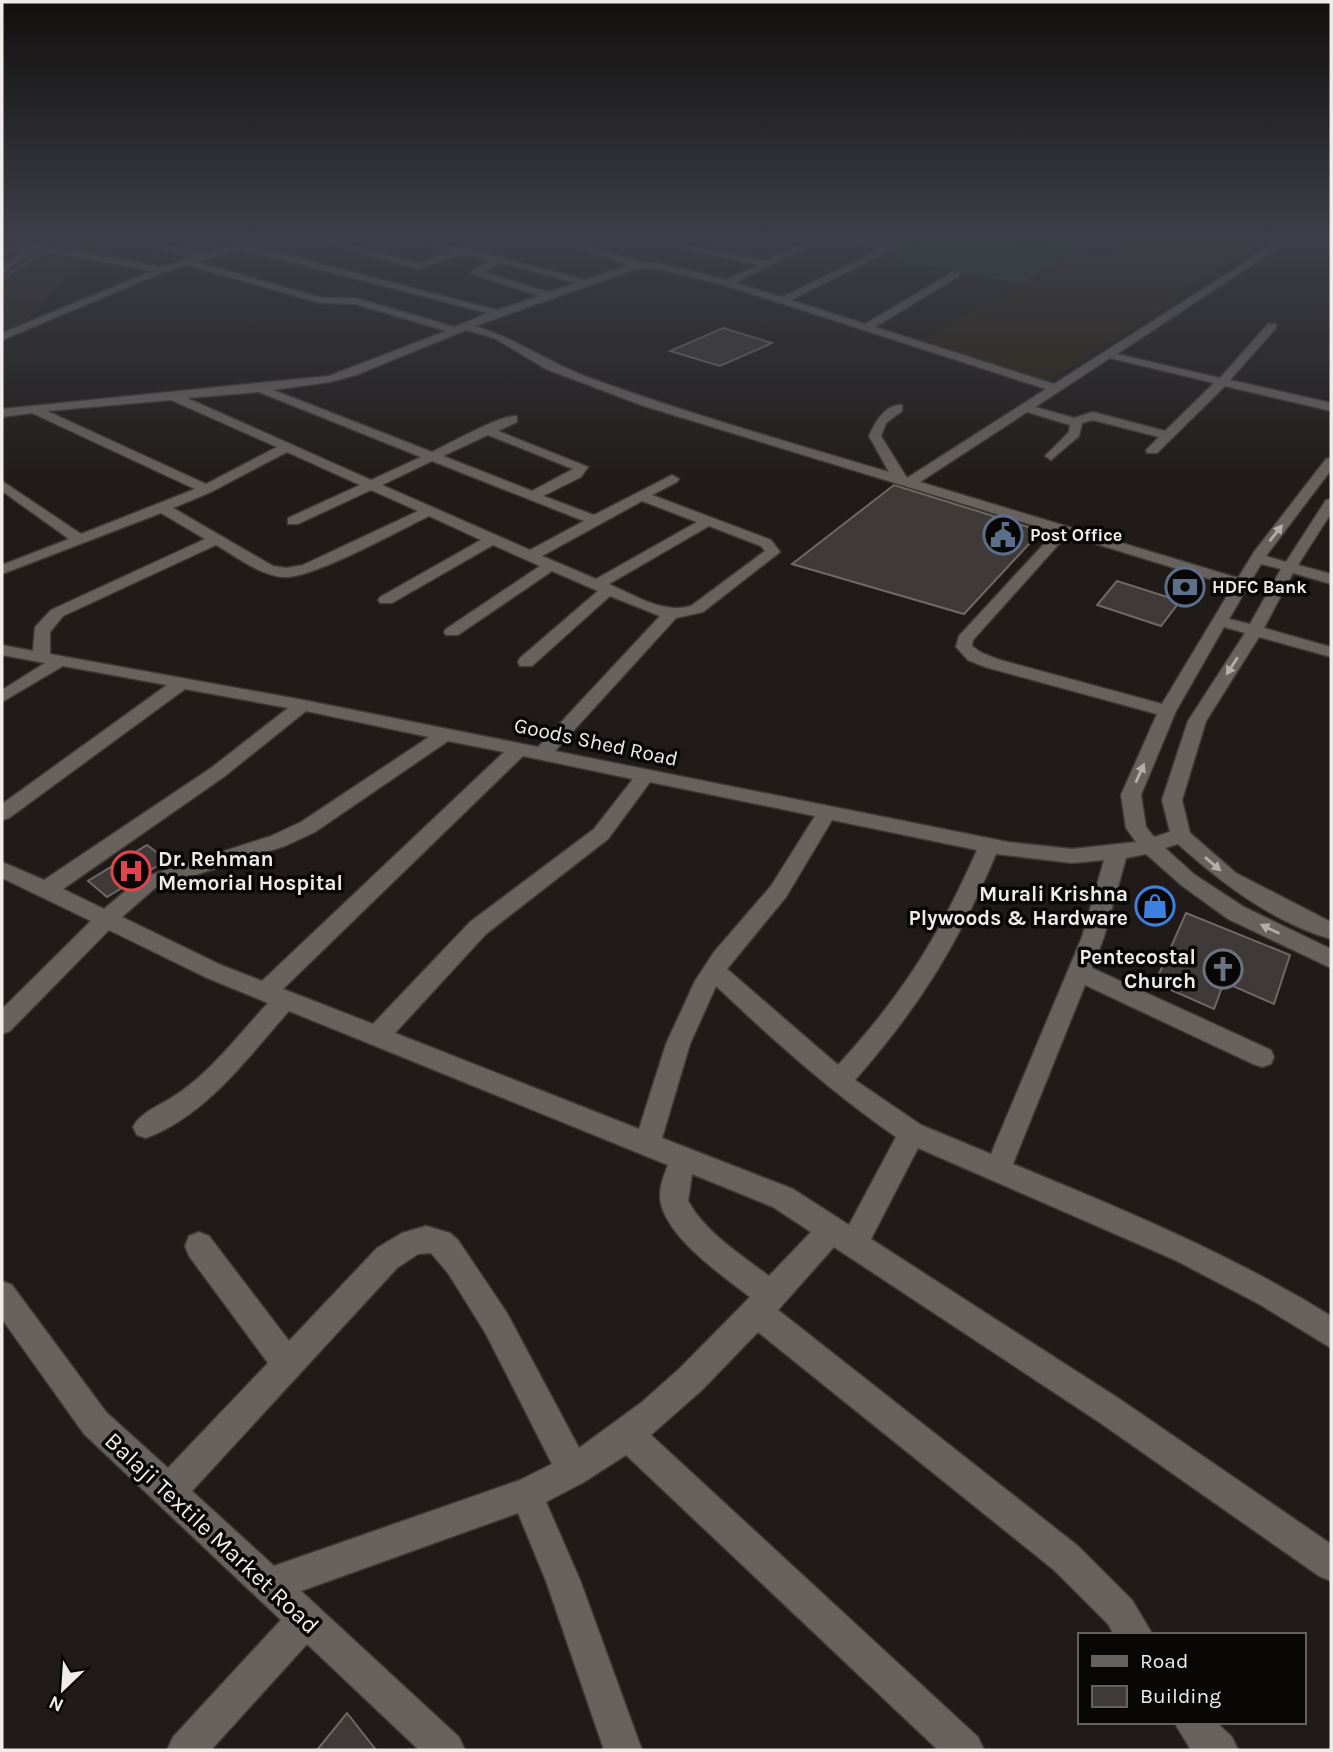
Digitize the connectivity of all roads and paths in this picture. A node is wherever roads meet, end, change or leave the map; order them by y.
1 (37, 322) edge
2 (435, 322) edge
3 (475, 322) edge
4 (852, 322) edge
5 (877, 322) edge
6 (1153, 322) edge
7 (2, 323) edge
8 (1272, 326) dead end
9 (24, 327) junction
10 (868, 327) junction
11 (459, 328) junction
12 (2, 337) edge
13 (1109, 355) junction
14 (1081, 361) dead end
15 (1094, 364) junction
16 (1223, 381) junction
17 (260, 388) junction
18 (1057, 388) junction
19 (174, 397) junction
20 (1331, 407) edge
21 (898, 408) dead end
22 (1026, 408) junction
23 (32, 409) junction
24 (2, 413) edge
25 (513, 419) dead end
26 (1073, 422) junction
27 (485, 430) junction
28 (1167, 435) junction
29 (288, 446) junction
30 (1152, 450) dead end
31 (432, 456) junction
32 (1051, 456) dead end
33 (1331, 461) edge
34 (673, 479) dead end
35 (904, 480) junction
36 (2, 485) edge
37 (370, 486) junction
38 (206, 489) junction
39 (533, 496) junction
40 (642, 496) junction
41 (1331, 503) edge
42 (162, 508) junction
43 (427, 512) junction
44 (293, 521) dead end
45 (596, 521) junction
46 (708, 521) junction
47 (1065, 529) junction
48 (217, 539) junction
49 (80, 540) junction
50 (491, 540) junction
51 (528, 557) junction
52 (1257, 558) junction
53 (551, 566) junction
54 (1289, 567) junction
55 (2, 570) edge
56 (1331, 579) edge
57 (1242, 584) junction
58 (602, 587) junction
59 (386, 600) dead end
60 (671, 614) junction
61 (1220, 621) junction
62 (1255, 631) junction
63 (452, 632) dead end
64 (2, 650) edge
65 (1331, 652) edge
66 (51, 659) junction
67 (526, 662) dead end
68 (181, 682) junction
69 (2, 697) edge
70 (303, 705) junction
71 (1167, 711) junction
72 (446, 734) junction
73 (519, 749) junction
74 (542, 754) junction
75 (646, 775) junction
76 (827, 812) junction
77 (2, 813) edge
78 (1181, 836) junction
79 (989, 845) junction
80 (1150, 846) junction
81 (1117, 852) junction
82 (2, 869) edge
83 (46, 890) junction
84 (109, 919) junction
85 (1331, 931) edge
86 (1331, 959) edge
87 (714, 970) junction
88 (1079, 972) junction
89 (275, 996) junction
90 (2, 1024) edge
91 (377, 1037) junction
92 (1262, 1057) dead end
93 (839, 1082) junction
94 (146, 1127) dead end
95 (912, 1133) junction
96 (647, 1144) junction
97 (684, 1158) junction
98 (997, 1171) junction
99 (842, 1237) junction
100 (199, 1247) dead end
101 (2, 1295) edge
102 (763, 1303) junction
103 (1331, 1333) edge
104 (288, 1364) junction
105 (627, 1434) junction
106 (573, 1471) junction
107 (169, 1491) junction
108 (526, 1494) junction
109 (1331, 1564) edge
110 (270, 1585) junction
111 (304, 1621) junction
112 (1134, 1633) edge
113 (1194, 1724) edge
114 (963, 1749) edge
115 (186, 1750) edge
116 (446, 1750) edge
117 (624, 1750) edge
118 (1219, 1750) edge

1 - 9 street
2 - 11 street
3 - 11 street
4 - 10 street
5 - 10 street
6 - 13 street
7 - 9 street
8 - 16 street
9 - 12 street
10 - 18 street
11 - 17 street
11 - 35 street
13 - 15 street
13 - 16 street
14 - 15 street
15 - 18 street
16 - 20 street
16 - 28 street
17 - 19 street
17 - 31 street
18 - 22 street
19 - 23 street
19 - 29 street
21 - 35 street
22 - 26 street
22 - 35 street
23 - 24 street
23 - 38 street
25 - 27 street
26 - 28 street
26 - 32 street
27 - 31 street
27 - 39 street
28 - 30 street
29 - 37 street
29 - 38 street
31 - 37 street
31 - 39 street
52 -> 33 street
34 - 40 street
35 - 47 street
36 - 49 street
37 - 43 street
37 - 44 street
38 - 42 street
39 - 45 street
40 - 45 street
40 - 46 street
41 - 54 street
42 - 48 street
42 - 49 street
43 - 48 street
43 - 50 street
45 - 51 street
46 - 58 street
46 - 60 street
47 - 57 street
47 - 71 street
48 - 66 street
49 - 55 street
50 - 51 street
50 - 59 street
51 - 53 street
52 - 54 street
52 - 57 street
53 - 58 street
53 - 63 street
54 - 56 street
54 - 62 street
57 - 61 street
58 - 60 street
58 - 67 street
60 - 74 street
61 - 62 street
61 - 71 street
62 - 65 street
62 -> 78 street
64 - 66 street, Goods Shed Road
66 - 68 street, Goods Shed Road
66 - 69 street
68 - 70 street, Goods Shed Road
68 - 77 street
70 - 72 street, Goods Shed Road
70 - 83 street
80 -> 71 street
72 - 73 street, Goods Shed Road
72 - 84 street
73 - 74 street, Goods Shed Road
73 - 89 street
74 - 75 street, Goods Shed Road
75 - 76 street, Goods Shed Road
75 - 91 street
76 - 79 street, Goods Shed Road
76 - 87 street
78 - 80 street, Goods Shed Road
78 -> 85 street
79 - 81 street, Goods Shed Road
79 - 93 street
80 - 81 street, Goods Shed Road
86 -> 80 street
81 - 88 street
82 - 83 street
83 - 84 street
84 - 89 street
84 - 90 street
87 - 93 street
87 - 96 street
88 - 92 street
88 - 98 street
89 - 91 street
89 - 94 street
91 - 96 street
93 - 95 street
95 - 98 street
95 - 99 street
96 - 97 street
97 - 99 street
97 - 102 street
98 - 103 street
99 - 102 street
99 - 109 street
100 - 104 street
101 - 107 street, Balaji Textile Market Road
102 - 105 street
102 - 112 street
104 - 106 street
104 - 107 street
105 - 106 street
105 - 114 street
106 - 108 street
107 - 110 street, Balaji Textile Market Road
108 - 110 street
108 - 117 street
110 - 111 street, Balaji Textile Market Road
111 - 115 street
111 - 116 street, Balaji Textile Market Road
113 - 118 street

